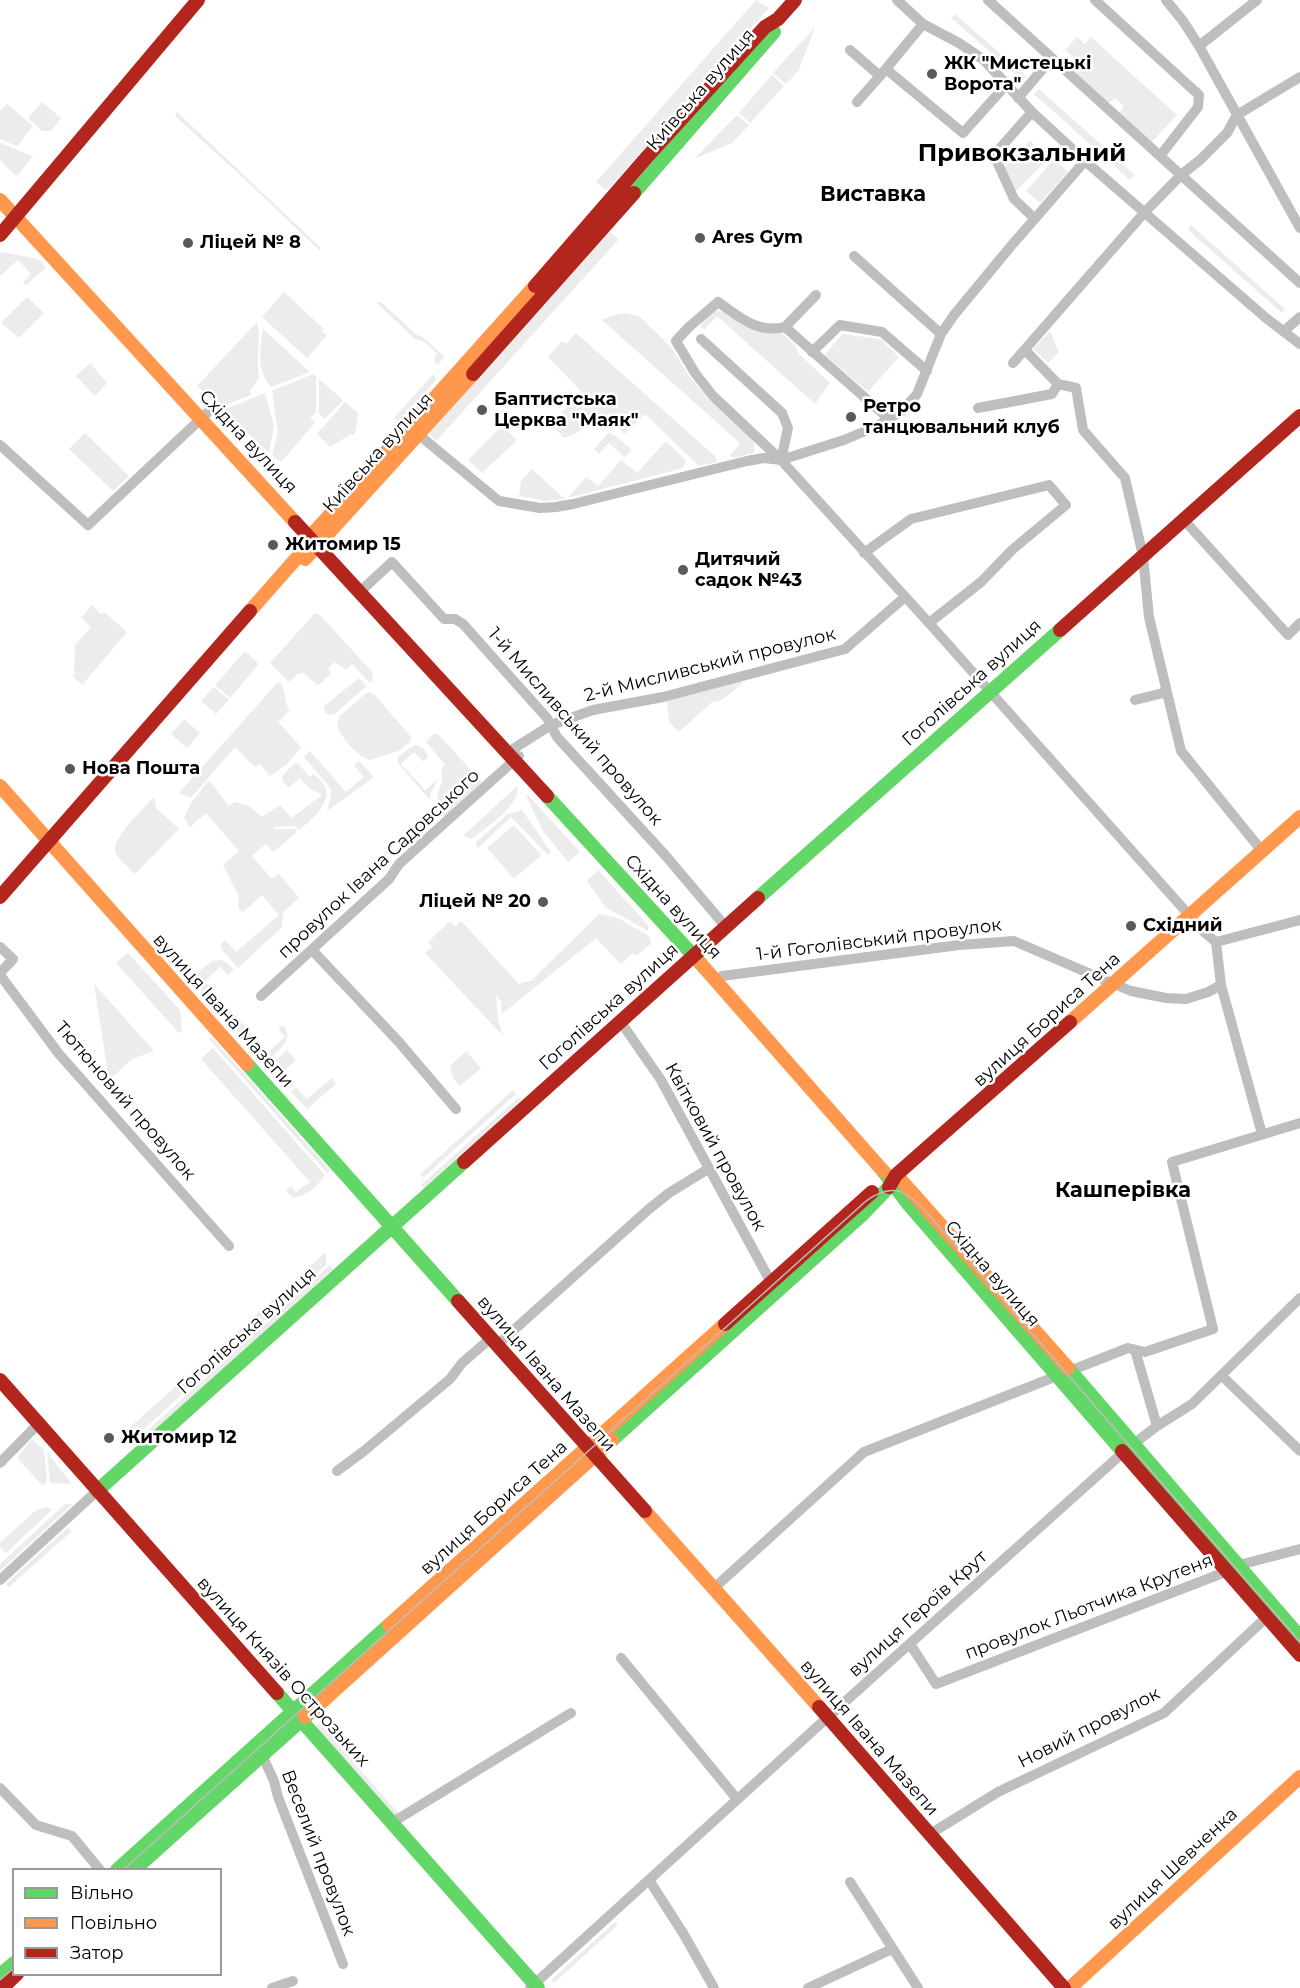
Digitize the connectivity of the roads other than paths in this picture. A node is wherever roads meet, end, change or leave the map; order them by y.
1 (187, 0) edge
2 (198, 0) edge
3 (795, 0) edge
4 (897, 0) edge
5 (988, 0) edge
6 (1095, 0) edge
7 (1166, 0) edge
8 (1257, 0) edge
9 (778, 20) junction
10 (923, 24) junction
11 (1199, 46) junction
12 (850, 50) dead end
13 (1052, 58) junction
14 (883, 73) junction
15 (1300, 77) edge
16 (1006, 84) junction
17 (1018, 98) junction
18 (857, 102) dead end
19 (1032, 112) junction
20 (1237, 115) junction
21 (1160, 156) junction
22 (1085, 161) junction
23 (1181, 175) junction
24 (0, 191) edge
25 (10, 211) edge
26 (1144, 213) junction
27 (1035, 219) junction
28 (1300, 228) edge
29 (0, 235) edge
30 (854, 256) dead end
31 (1300, 283) edge
32 (816, 295) dead end
33 (1300, 317) edge
34 (785, 327) junction
35 (1284, 331) junction
36 (941, 334) junction
37 (701, 339) dead end
38 (1300, 344) edge
39 (1024, 350) junction
40 (812, 352) junction
41 (1013, 363) dead end
42 (927, 371) junction
43 (1058, 384) junction
44 (978, 408) dead end
45 (204, 416) junction
46 (1300, 417) edge
47 (889, 419) junction
48 (419, 435) junction
49 (0, 446) edge
50 (781, 460) junction
51 (1184, 520) junction
52 (317, 539) junction
53 (864, 553) junction
54 (1143, 556) junction
55 (364, 588) junction
56 (905, 597) junction
57 (929, 623) junction
58 (1300, 623) edge
59 (989, 692) junction
60 (1167, 692) junction
61 (1135, 699) dead end
62 (551, 726) junction
63 (515, 755) junction
64 (0, 786) edge
65 (1300, 818) edge
66 (51, 844) junction
67 (1262, 851) junction
68 (0, 897) edge
69 (0, 907) edge
70 (1190, 915) junction
71 (1300, 920) edge
72 (726, 927) junction
73 (1216, 942) junction
74 (0, 947) edge
75 (312, 950) junction
76 (696, 953) junction
77 (0, 974) edge
78 (722, 976) junction
79 (1114, 984) junction
80 (1221, 985) junction
81 (261, 996) dead end
82 (620, 1021) junction
83 (456, 1109) dead end
84 (1300, 1123) edge
85 (1262, 1134) junction
86 (708, 1169) junction
87 (892, 1180) junction
88 (391, 1226) junction
89 (229, 1246) dead end
90 (773, 1287) junction
91 (1300, 1298) edge
92 (494, 1342) junction
93 (1135, 1350) junction
94 (1064, 1374) junction
95 (1222, 1376) junction
96 (0, 1380) edge
97 (38, 1424) junction
98 (1157, 1426) junction
99 (1129, 1447) junction
100 (1300, 1451) edge
101 (591, 1452) junction
102 (0, 1463) edge
103 (337, 1471) dead end
104 (97, 1491) junction
105 (1300, 1549) edge
106 (1234, 1568) junction
107 (0, 1580) edge
108 (713, 1589) junction
109 (1271, 1612) junction
110 (1300, 1636) edge
111 (910, 1644) junction
112 (1300, 1655) edge
113 (621, 1658) dead end
114 (571, 1713) dead end
115 (299, 1715) junction
116 (828, 1717) junction
117 (262, 1755) junction
118 (1300, 1777) edge
119 (0, 1788) edge
120 (737, 1799) junction
121 (393, 1822) junction
122 (930, 1834) junction
123 (99, 1868) edge
124 (118, 1868) edge
125 (135, 1868) edge
126 (649, 1880) junction
127 (850, 1882) dead end
128 (892, 1949) junction
129 (342, 1964) dead end
130 (12, 1965) edge
131 (0, 1975) edge
132 (15, 1976) edge
133 (293, 1981) dead end
134 (534, 1986) edge
135 (2, 1988) edge
136 (272, 1988) edge
137 (714, 1988) edge
138 (808, 1988) edge
139 (918, 1988) edge
140 (1064, 1988) edge
141 (1070, 1988) edge

1 - 25 street
2 - 25 street
3 - 9 street, Київська вулиця
4 - 10 street
5 - 13 street
6 - 21 street
7 - 11 street
8 - 11 street
9 - 48 street, Київська вулиця
9 - 52 street, Київська вулиця
10 - 14 street
10 - 16 street
11 - 20 street
12 - 14 street
13 - 17 street
13 - 21 street
14 - 16 street
14 - 18 street
15 - 20 street
16 - 17 street
17 - 19 street
19 - 22 street
19 - 27 street
20 - 23 street
20 - 28 street
21 - 23 street
22 - 26 street
22 - 27 street
23 - 26 street
23 - 31 street
24 - 25 street, Східна вулиця
25 - 29 street
25 - 45 street, Східна вулиця
26 - 35 street
26 - 39 street
27 - 36 street
30 - 36 street
32 - 34 street
33 - 35 street
34 - 40 street
34 - 50 street
35 - 38 street
36 - 42 street
37 - 50 street
39 - 41 street
39 - 43 street
40 - 42 street
40 - 47 street
42 - 47 street
43 - 44 street
43 - 54 street
45 - 49 street
45 - 52 street, Східна вулиця
46 - 51 street, Гоголівська вулиця
47 - 50 street
48 - 50 street
48 - 52 street, Київська вулиця
50 - 53 street
51 - 54 street, Гоголівська вулиця
51 - 58 street
52 - 55 street, Східна вулиця
52 - 63 street, Східна вулиця
52 - 66 street, Київська вулиця
53 - 56 street
53 - 57 street
54 - 59 street, Гоголівська вулиця
54 - 60 street
55 - 62 street, 1-й Мисливський провулок
55 - 63 street, Східна вулиця
56 - 57 street
56 - 62 street, 2-й Мисливський провулок
57 - 59 street
59 - 70 street
59 - 72 street, Гоголівська вулиця
60 - 61 street
60 - 67 street
62 - 63 street, 2-й Мисливський провулок
62 - 72 street, 1-й Мисливський провулок
63 - 75 street, провулок Івана Садовського
63 - 76 street, Східна вулиця
64 - 66 street, вулиця Івана Мазепи
65 - 67 street, вулиця Бориса Тена
66 - 68 street, Київська вулиця
66 - 69 street, Київська вулиця
66 - 88 street, вулиця Івана Мазепи
67 - 70 street, вулиця Бориса Тена
70 - 73 street
70 - 79 street, вулиця Бориса Тена
71 - 73 street
72 - 76 street, Гоголівська вулиця
73 - 80 street
74 - 77 street, Тютюновий провулок
75 - 81 street, провулок Івана Садовського
75 - 83 street
76 - 78 street, Східна вулиця
76 - 82 street, Гоголівська вулиця
76 - 87 street, Східна вулиця
77 - 89 street, Тютюновий провулок
78 - 79 street, 1-й Гоголівський провулок
78 - 87 street, Східна вулиця
79 - 80 street, 1-й Гоголівський провулок
79 - 87 street, вулиця Бориса Тена
80 - 85 street
82 - 86 street, Квітковий провулок
82 - 88 street, Гоголівська вулиця
84 - 85 street
85 - 93 street
86 - 90 street, Квітковий провулок
86 - 92 street
87 - 90 street, вулиця Бориса Тена
87 - 94 street, Східна вулиця
88 - 92 street, вулиця Івана Мазепи
88 - 104 street, Гоголівська вулиця
90 - 101 street, вулиця Бориса Тена
91 - 95 street, вулиця Героїв Крут
92 - 101 street, вулиця Івана Мазепи
92 - 103 street
93 - 94 street
93 - 98 street
94 - 99 street, Східна вулиця
94 - 108 street
95 - 98 street, вулиця Героїв Крут
95 - 100 street
96 - 97 street, вулиця Князів Острозьких
97 - 102 street
97 - 104 street, вулиця Князів Острозьких
98 - 99 street, вулиця Героїв Крут
99 - 106 street, Східна вулиця
99 - 111 street, вулиця Героїв Крут
101 - 108 street, вулиця Івана Мазепи
101 - 115 street, вулиця Бориса Тена
104 - 107 street, Гоголівська вулиця
104 - 115 street, вулиця Князів Острозьких
105 - 106 street, провулок Льотчика Крутеня
106 - 109 street, Східна вулиця
106 - 111 street, провулок Льотчика Крутеня
108 - 116 street, вулиця Івана Мазепи
109 - 110 street, Східна вулиця
109 - 112 street, Східна вулиця
109 - 122 street, Новий провулок
111 - 116 street, вулиця Героїв Крут
113 - 120 street
114 - 121 street
115 - 117 street, вулиця Бориса Тена
115 - 121 street, вулиця Князів Острозьких
115 - 124 street, вулиця Бориса Тена
116 - 120 street, вулиця Героїв Крут
116 - 122 street, вулиця Івана Мазепи
117 - 125 street, вулиця Бориса Тена
117 - 129 street, Веселий провулок
118 - 141 street, вулиця Шевченка
119 - 123 street
120 - 126 street, вулиця Героїв Крут
121 - 134 street, вулиця Князів Острозьких
122 - 140 street, вулиця Івана Мазепи
126 - 134 street, вулиця Героїв Крут
126 - 137 street
127 - 128 street
128 - 138 street
128 - 139 street
130 - 131 street
132 - 135 street
133 - 136 street

